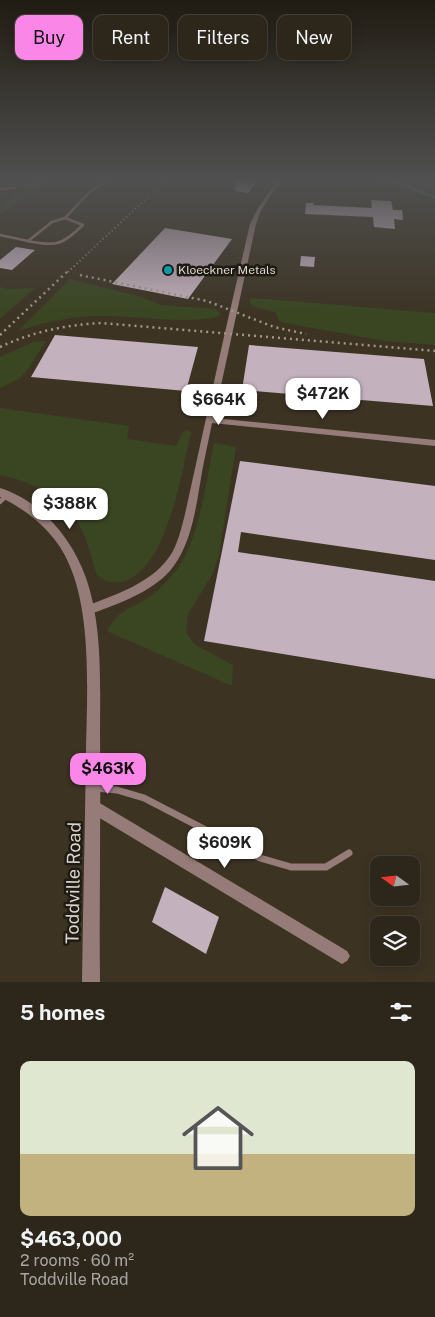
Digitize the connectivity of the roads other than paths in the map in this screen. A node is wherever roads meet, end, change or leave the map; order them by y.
1 (48, 225) edge
2 (83, 225) edge
3 (253, 225) edge
4 (0, 235) edge
5 (28, 241) junction
6 (209, 420) junction
7 (435, 443) edge
8 (2, 496) edge
9 (88, 610) junction
10 (93, 788) junction
11 (93, 806) junction
12 (349, 853) dead end
13 (342, 956) dead end
14 (91, 982) edge

1 - 5 lane
2 - 5 lane
3 - 6 street
4 - 5 lane
6 - 7 street
6 - 9 street
8 - 9 street, Toddville Road
9 - 10 street, Toddville Road
10 - 11 street, Toddville Road
10 - 12 lane
11 - 13 street
11 - 14 street, Toddville Road

